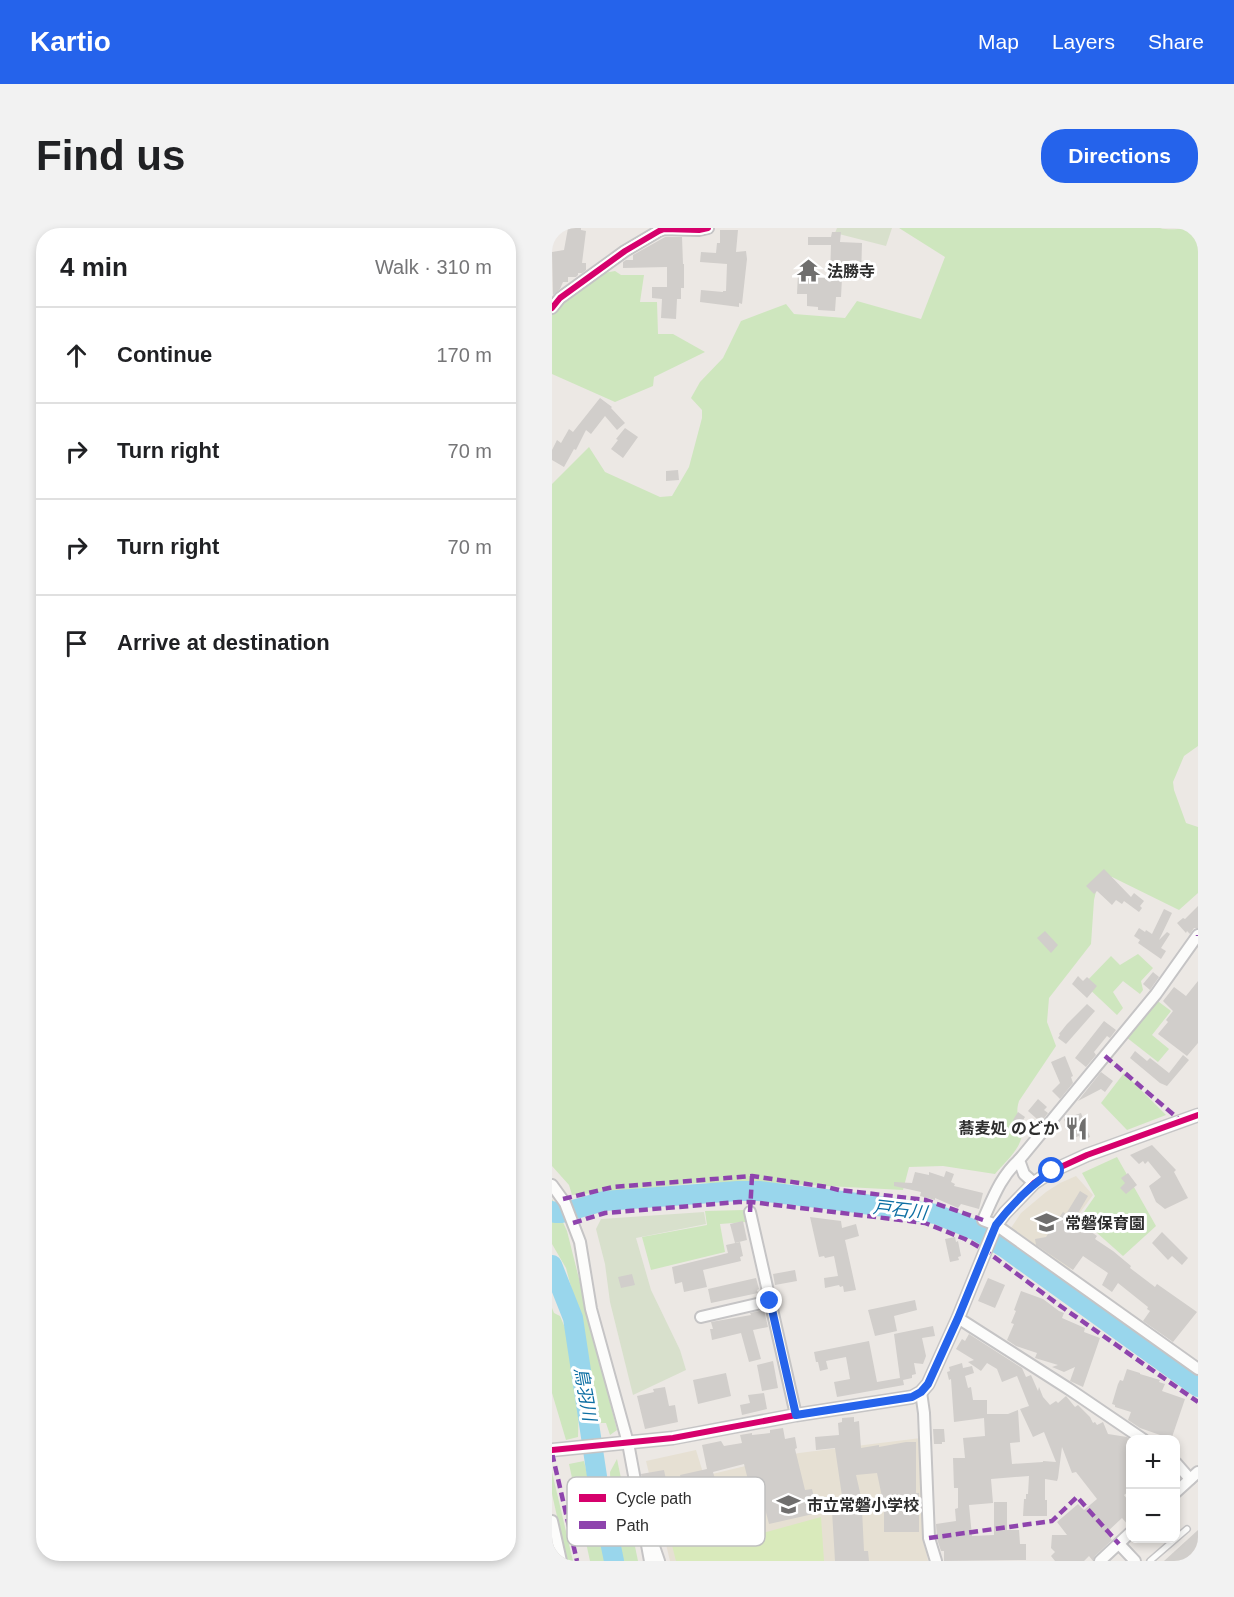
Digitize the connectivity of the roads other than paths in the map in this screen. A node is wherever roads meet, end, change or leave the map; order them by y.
1 (708, 228) edge
2 (552, 308) edge
3 (1198, 935) edge
4 (1198, 1115) edge
5 (1019, 1160) junction
6 (1034, 1183) junction
7 (552, 1185) edge
8 (750, 1212) dead end
9 (995, 1227) junction
10 (770, 1301) junction
11 (701, 1317) dead end
12 (958, 1318) junction
13 (1198, 1369) edge
14 (921, 1392) junction
15 (796, 1415) junction
16 (1137, 1435) edge
17 (624, 1443) junction
18 (553, 1450) edge
19 (1180, 1466) edge
20 (1194, 1475) edge
21 (633, 1477) edge
22 (1179, 1489) edge
23 (552, 1521) edge
24 (1187, 1529) dead end
25 (1126, 1538) edge
26 (1119, 1544) junction
27 (647, 1546) edge
28 (654, 1546) edge
29 (1198, 1557) edge
30 (561, 1561) edge
31 (650, 1561) edge
32 (659, 1561) edge
33 (936, 1561) edge
34 (1100, 1561) edge
35 (1135, 1561) edge
36 (1150, 1561) edge
37 (1194, 1561) edge

1 - 2 street
3 - 5 street
4 - 6 street
5 - 6 street
5 - 9 street
6 - 9 street
7 - 17 street
8 - 10 street
9 - 12 street
9 - 13 street
10 - 11 street
10 - 15 street
12 - 14 street
12 - 16 street
14 - 15 street
14 - 33 street
15 - 17 street
17 - 18 street
17 - 21 street
19 - 20 street
20 - 22 street
23 - 30 street
24 - 36 lane
25 - 26 street
26 - 34 street
26 - 35 street
27 - 31 street
28 - 32 street
29 - 37 lane

